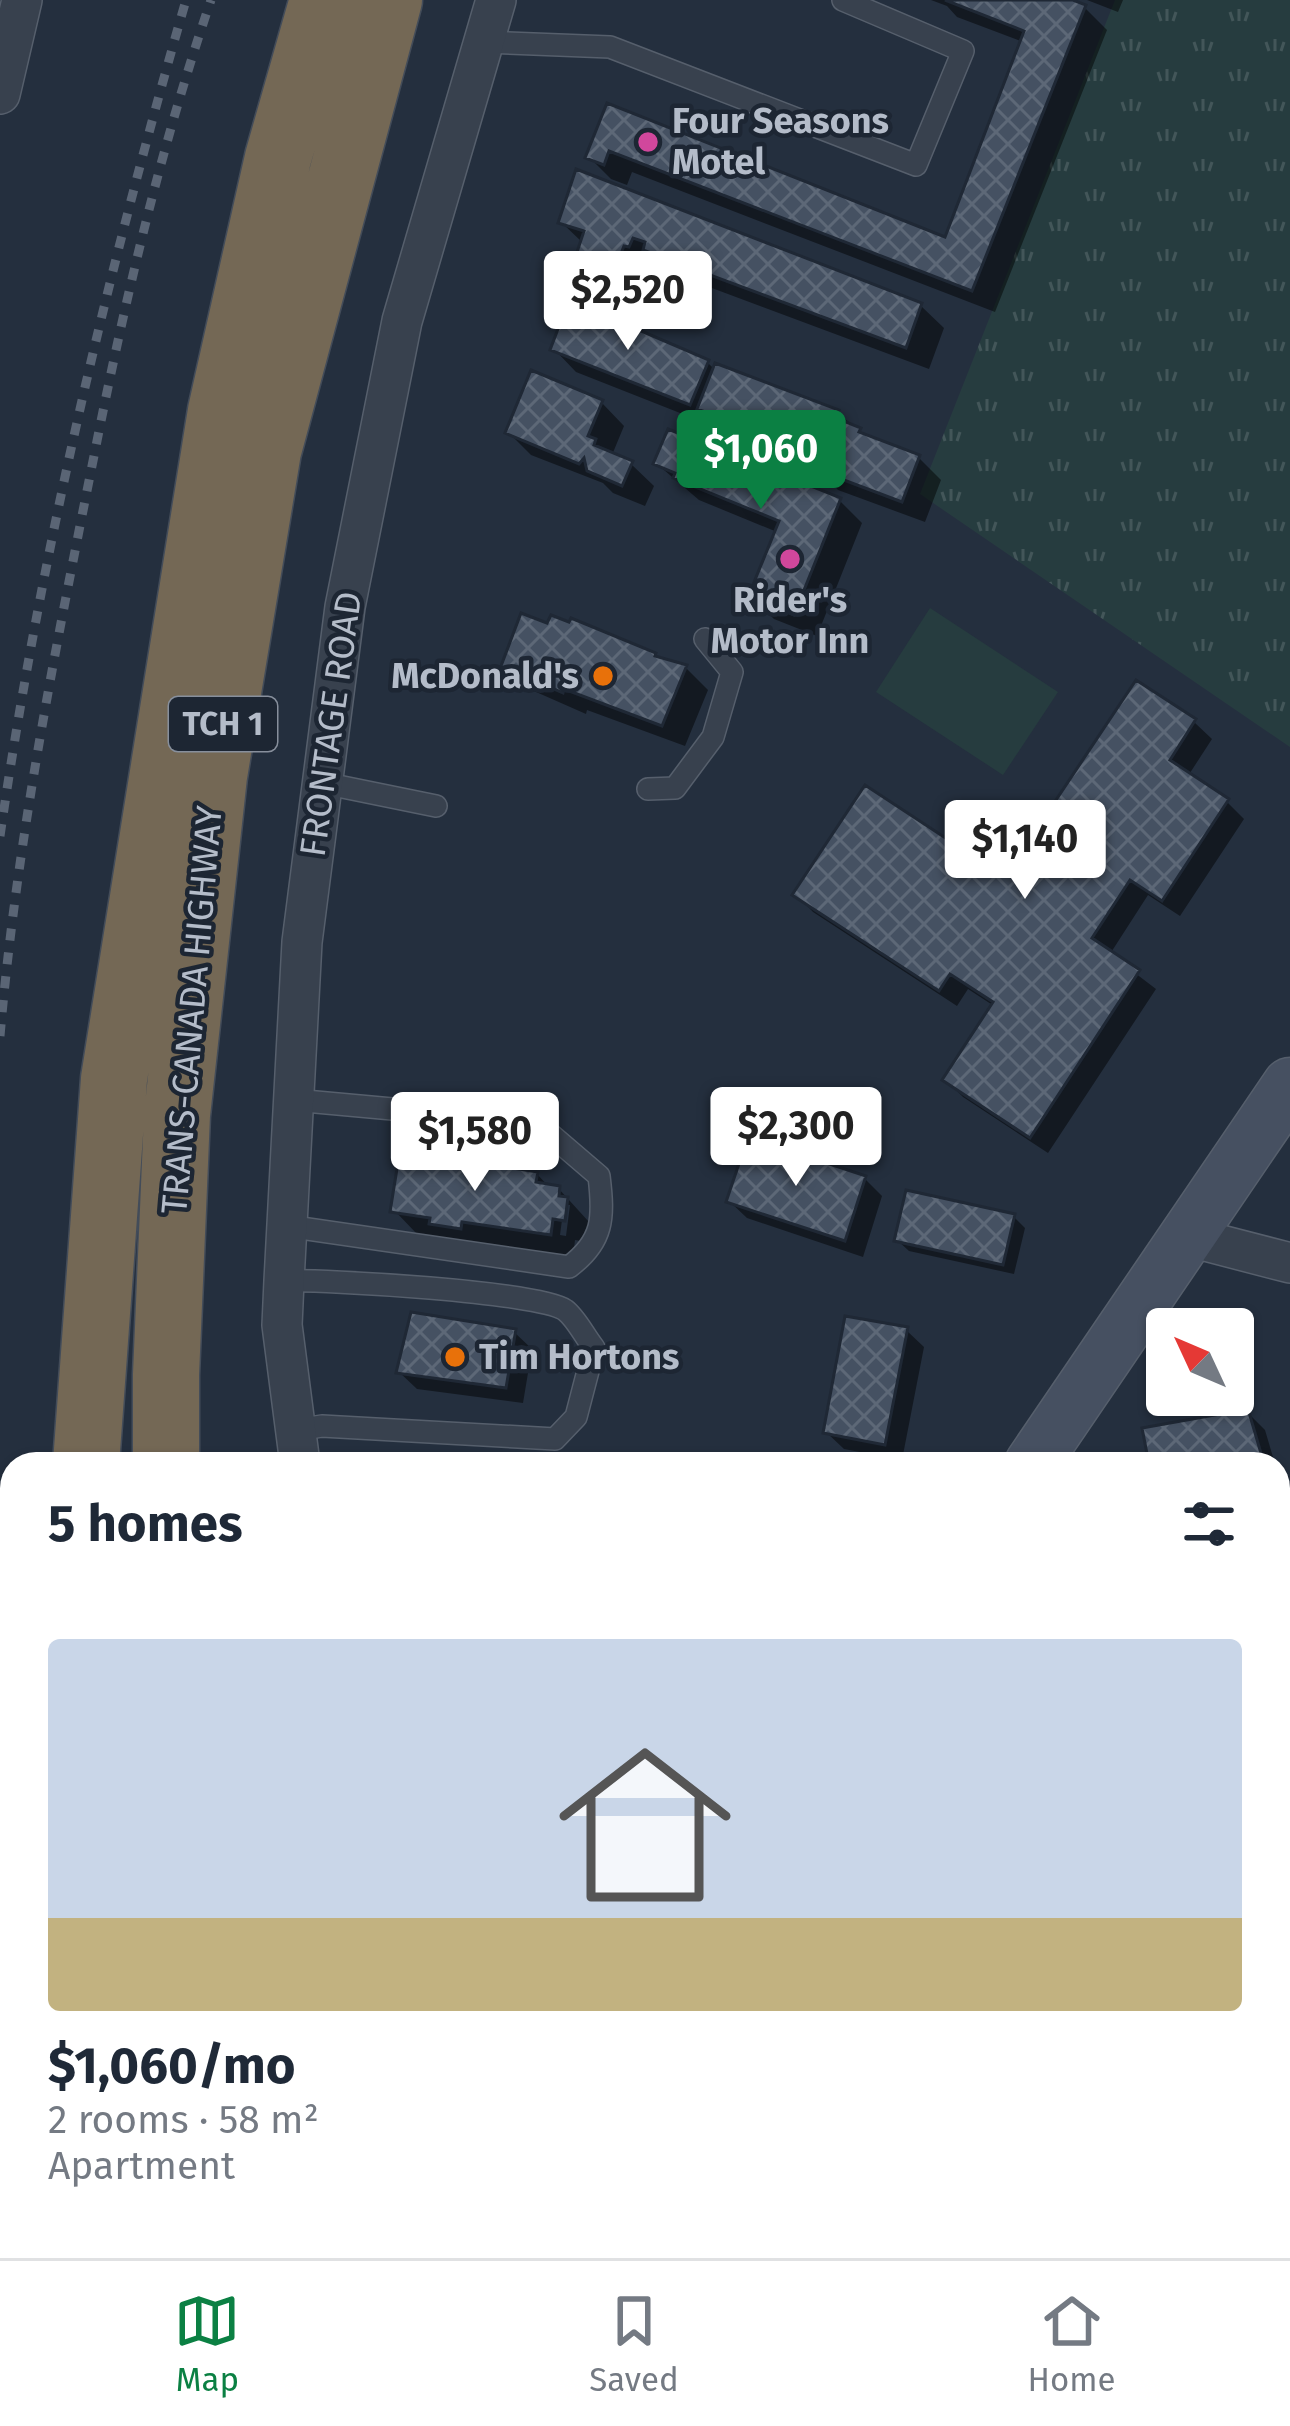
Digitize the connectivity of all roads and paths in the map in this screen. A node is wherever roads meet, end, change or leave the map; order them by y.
1 (22, 0) edge
2 (323, 0) edge
3 (389, 0) edge
4 (496, 0) edge
5 (843, 0) edge
6 (484, 42) junction
7 (0, 94) edge
8 (705, 639) dead end
9 (322, 783) junction
10 (648, 789) dead end
11 (436, 806) dead end
12 (1290, 1085) edge
13 (294, 1100) junction
14 (287, 1226) junction
15 (1190, 1237) junction
16 (1290, 1263) edge
17 (284, 1281) junction
18 (298, 1447) edge
19 (87, 1452) edge
20 (169, 1452) edge
21 (1040, 1452) edge

1 - 7 street
2 - 19 highway, TRANS-CANADA HIGHWAY / TCH 1
3 - 20 highway, TRANS-CANADA HIGHWAY / TCH 1
4 - 6 street, FRONTAGE ROAD
5 - 6 lane
6 - 9 street, FRONTAGE ROAD
8 - 10 lane
9 - 11 lane
9 - 13 street, FRONTAGE ROAD
12 - 15 street
13 - 14 street, FRONTAGE ROAD
13 - 14 lane
14 - 17 street, FRONTAGE ROAD
15 - 16 street
15 - 21 street
17 - 18 street, FRONTAGE ROAD
17 - 18 lane

